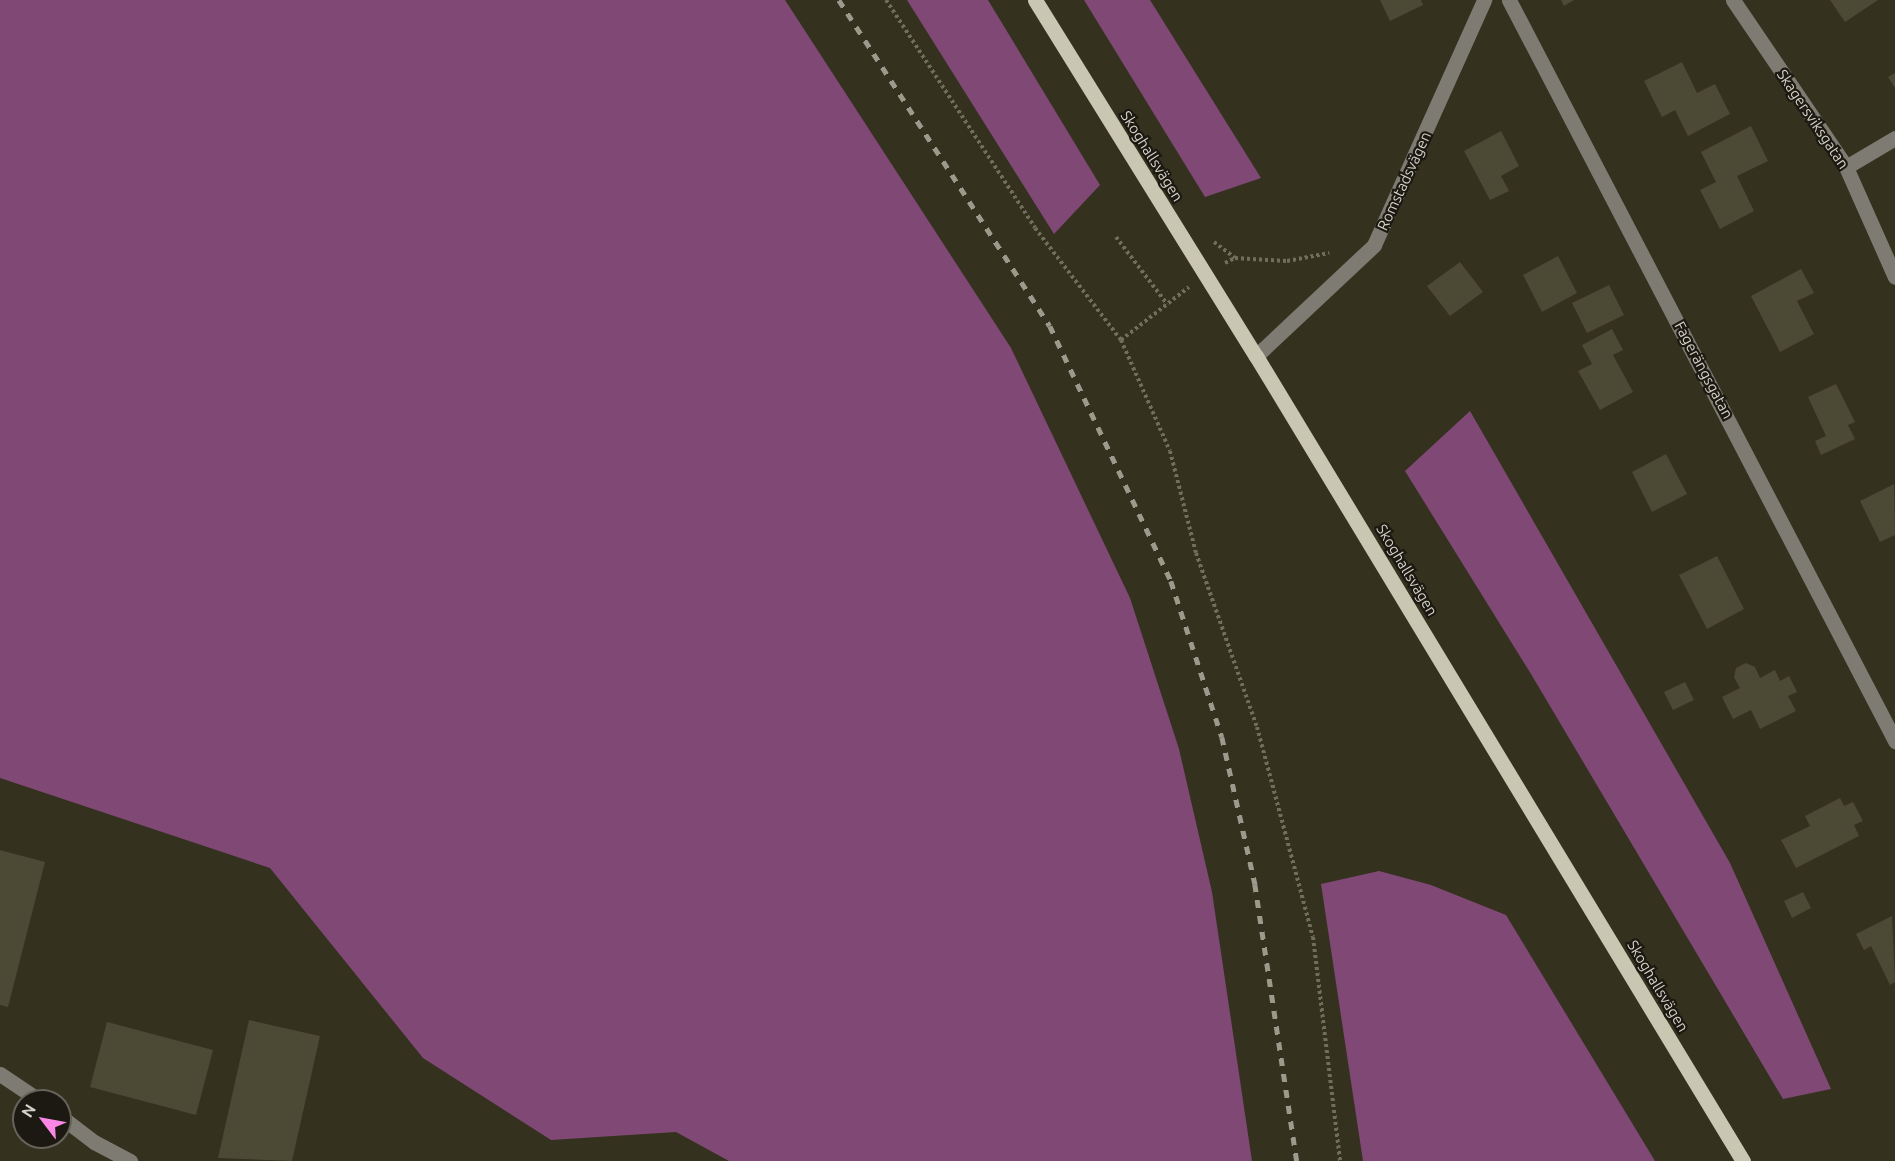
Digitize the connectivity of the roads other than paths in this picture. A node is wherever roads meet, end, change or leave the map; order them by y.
1 (1035, 0) edge
2 (1484, 0) edge
3 (1509, 0) edge
4 (1733, 0) edge
5 (1895, 138) edge
6 (1846, 167) junction
7 (1895, 277) edge
8 (1256, 356) junction
9 (1895, 741) edge
10 (0, 1074) edge
11 (22, 1089) edge
12 (72, 1125) edge
13 (130, 1161) edge
14 (1743, 1161) edge

1 - 8 main road, Skoghallsvägen
2 - 8 street, Romstadsvägen
3 - 9 street, Fagerängsgatan
4 - 6 street, Skagersviksgatan
5 - 6 street
6 - 7 street, Skagersviksgatan
8 - 14 main road, Skoghallsvägen
10 - 11 street
12 - 13 street

